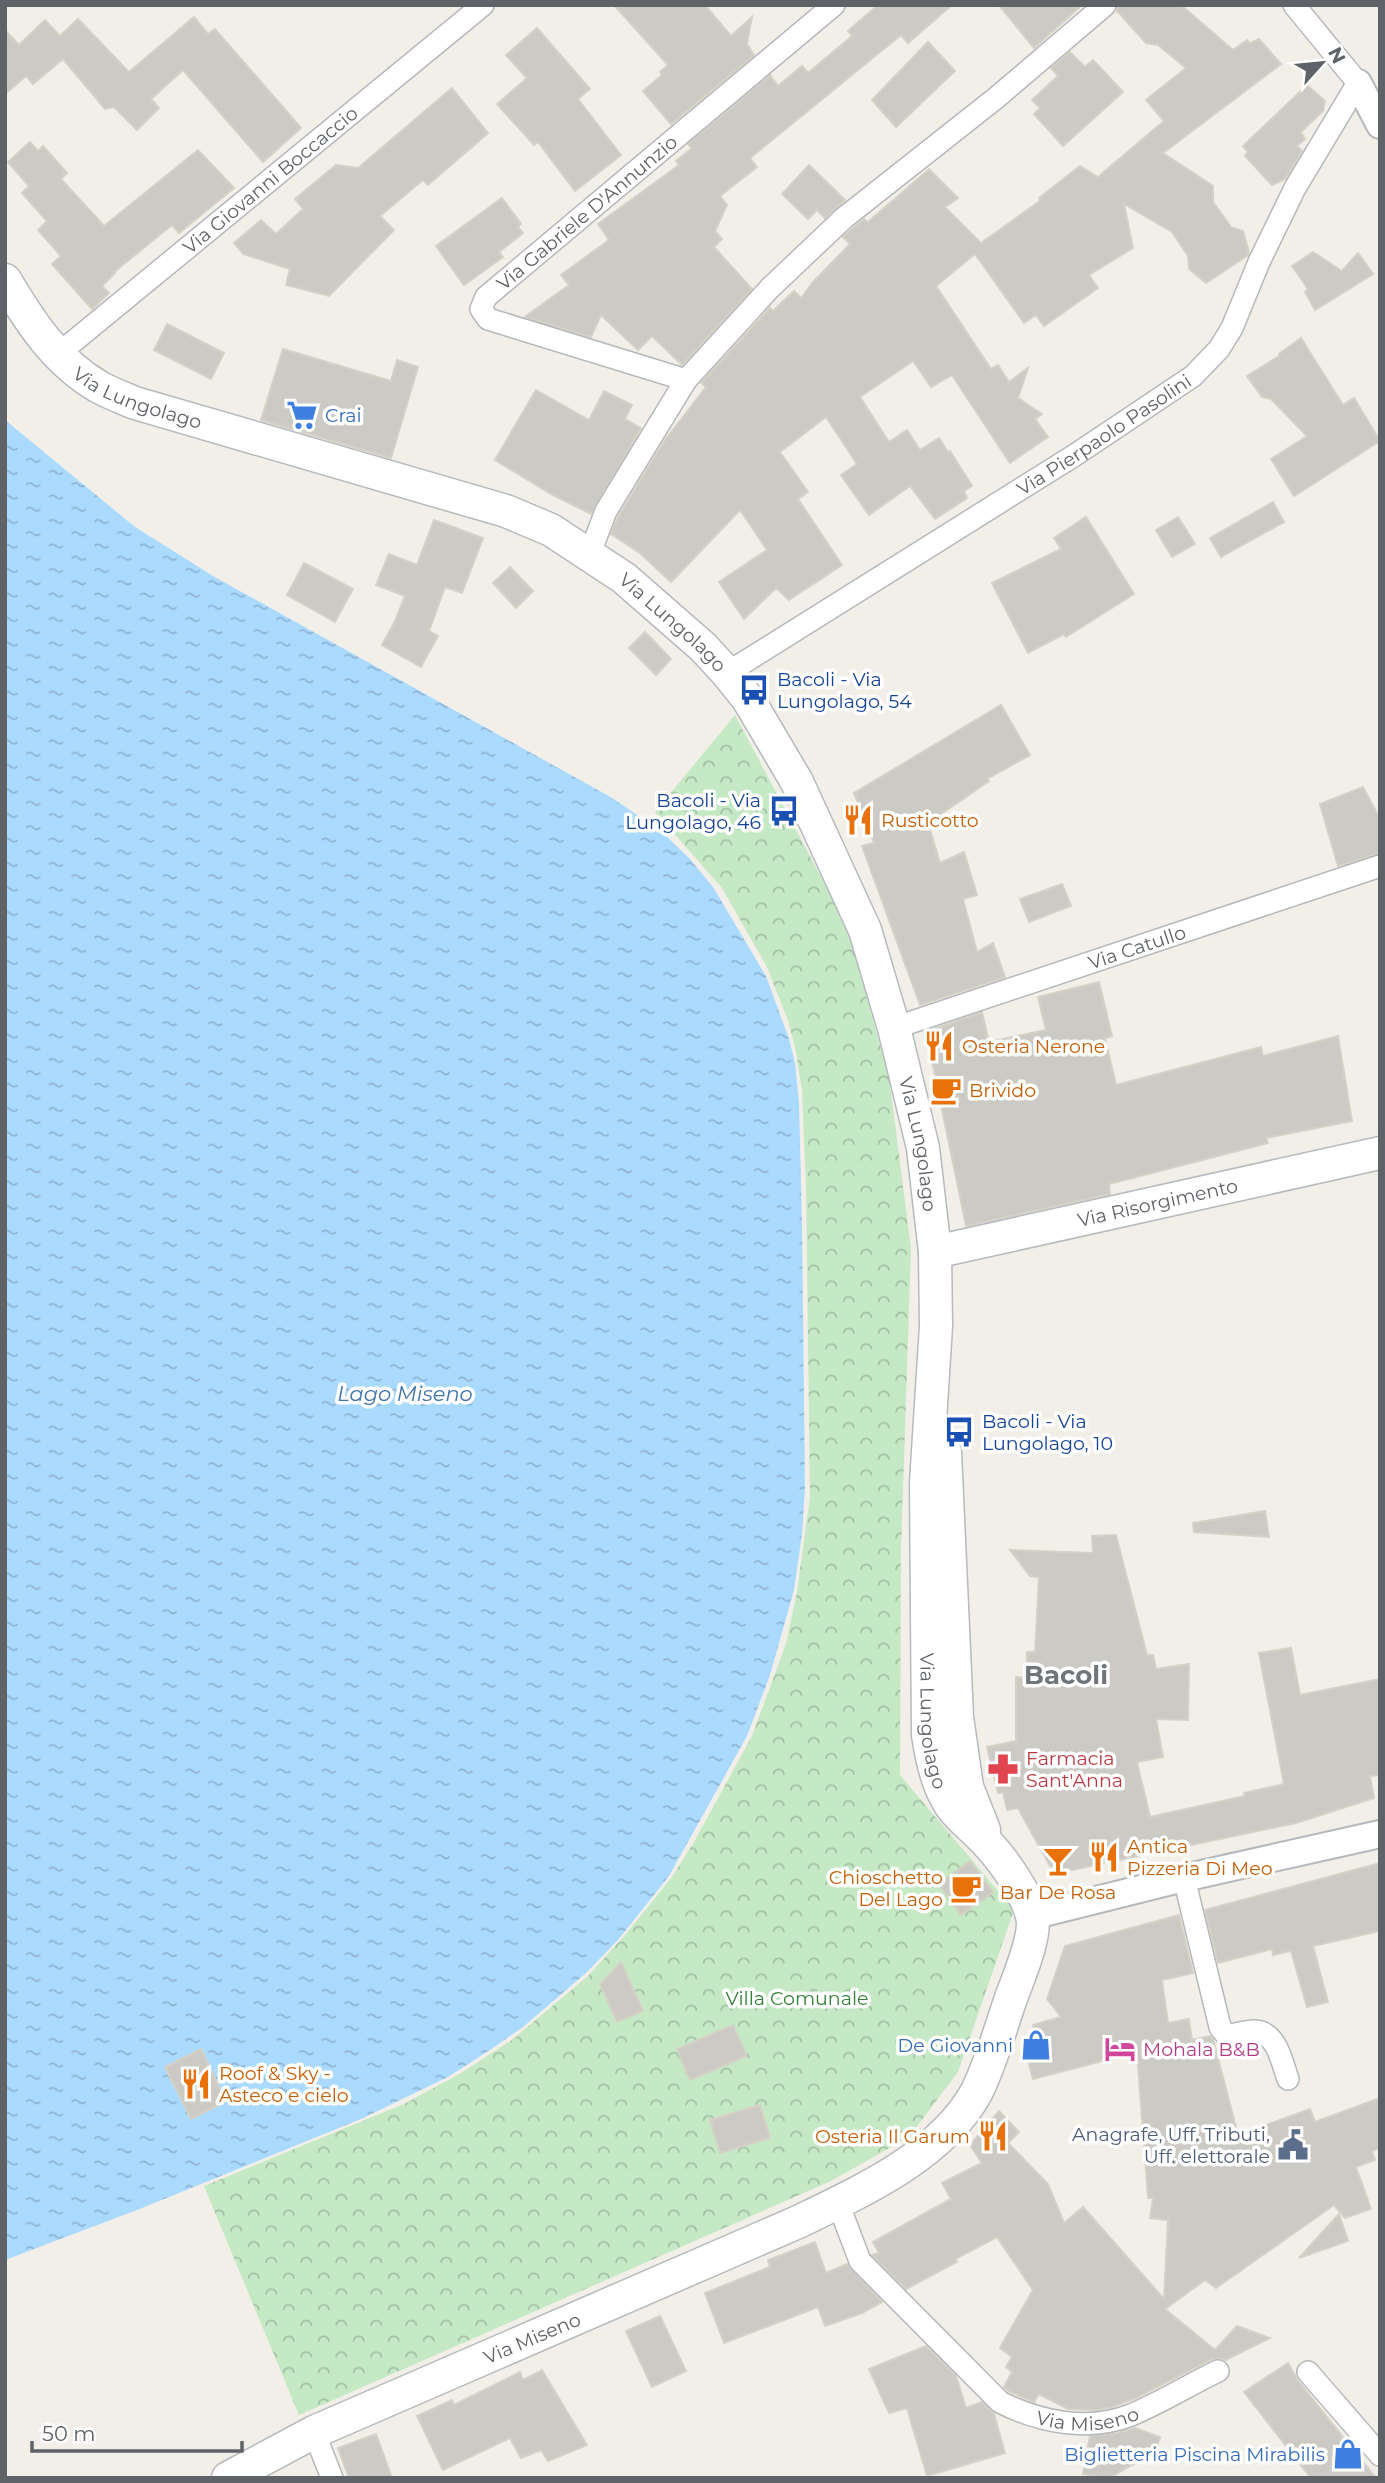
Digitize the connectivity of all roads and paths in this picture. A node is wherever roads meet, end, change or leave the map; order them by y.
1 (483, 5) edge
2 (834, 5) edge
3 (1105, 5) edge
4 (1294, 5) edge
5 (1358, 83) junction
6 (1380, 125) edge
7 (5, 280) edge
8 (57, 355) junction
9 (685, 380) junction
10 (590, 553) junction
11 (727, 673) junction
12 (1380, 866) edge
13 (894, 1028) junction
14 (1380, 1153) edge
15 (935, 1252) junction
16 (1380, 1834) edge
17 (1184, 1878) junction
18 (1032, 1916) junction
19 (1288, 2079) dead end
20 (838, 2203) junction
21 (1217, 2371) dead end
22 (1308, 2372) dead end
23 (314, 2432) junction
24 (1380, 2455) edge
25 (228, 2478) edge
26 (332, 2478) edge

1 - 8 street, Via Giovanni Boccaccio
2 - 9 street, Via Gabriele D'Annunzio
3 - 9 street
4 - 5 street
5 - 6 street
5 - 11 street, Via Pierpaolo Pasolini
7 - 8 main road, Via Lungolago
8 - 10 main road, Via Lungolago
9 - 10 street
10 - 11 main road, Via Lungolago
11 - 13 main road, Via Lungolago
12 - 13 street, Via Catullo
13 - 15 main road, Via Lungolago
14 - 15 main road, Via Risorgimento
15 - 18 main road, Via Lungolago
16 - 17 street
17 - 18 street
17 - 19 street
18 - 20 main road, Via Miseno
20 - 21 street, Via Miseno
20 - 23 main road, Via Miseno
22 - 24 street
23 - 25 main road, Via Miseno
23 - 26 street

